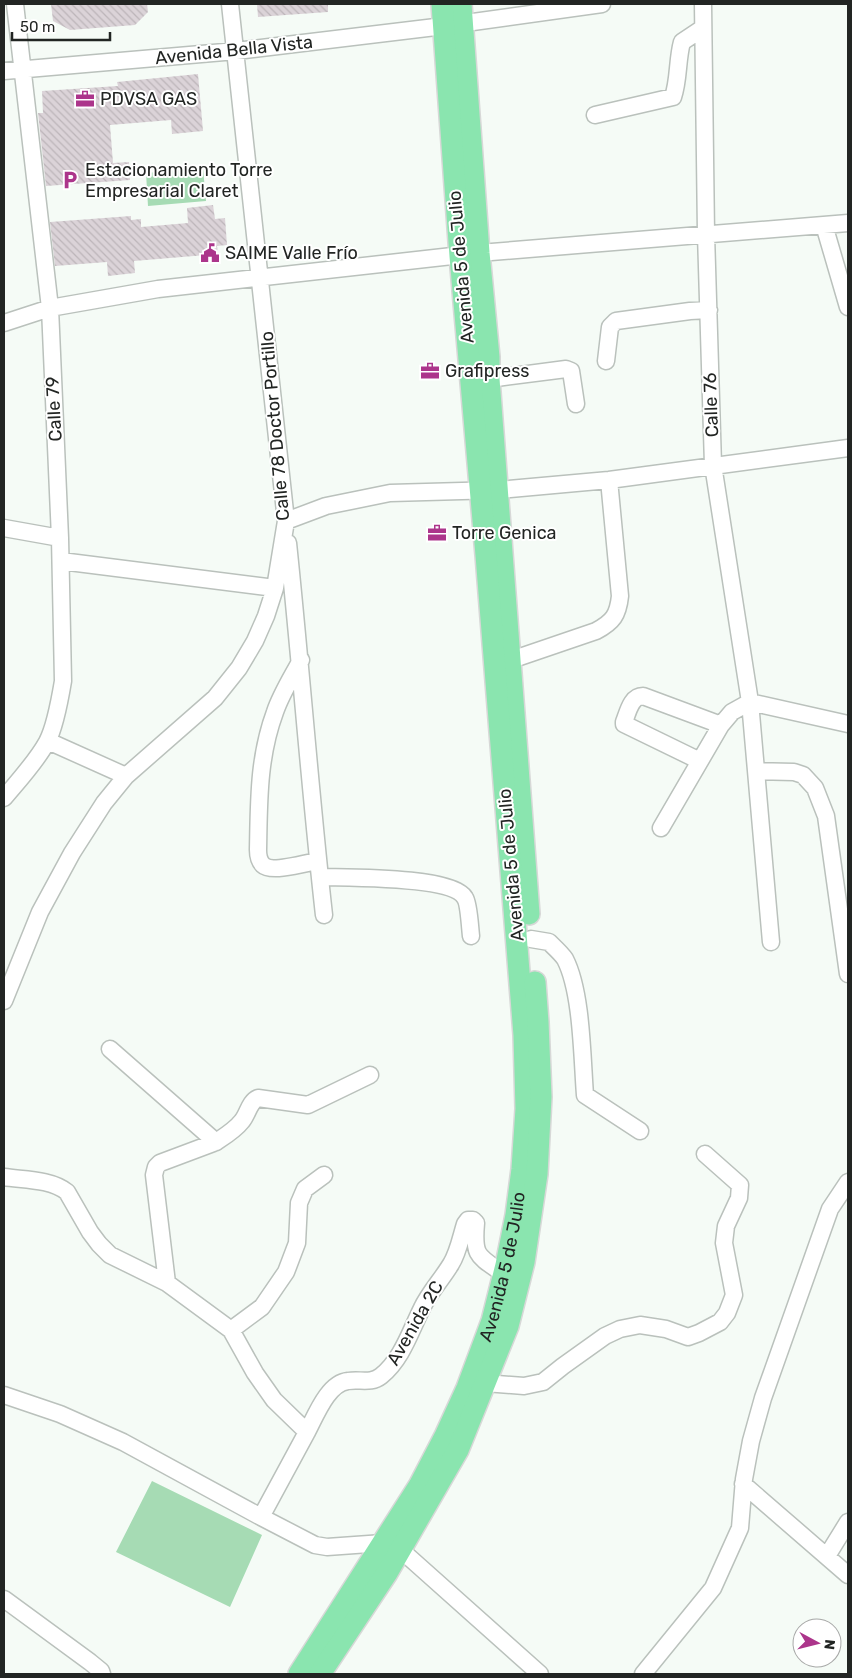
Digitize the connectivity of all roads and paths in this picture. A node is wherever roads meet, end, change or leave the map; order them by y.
1 (15, 4) edge
2 (230, 4) edge
3 (442, 4) edge
4 (602, 4) edge
5 (703, 4) edge
6 (456, 17) edge
7 (703, 28) junction
8 (236, 51) junction
9 (22, 69) junction
10 (4, 71) edge
11 (595, 115) dead end
12 (848, 223) edge
13 (824, 225) junction
14 (706, 234) junction
15 (469, 255) junction
16 (260, 278) junction
17 (848, 307) edge
18 (50, 308) junction
19 (709, 310) junction
20 (4, 323) edge
21 (606, 361) dead end
22 (489, 379) junction
23 (576, 404) dead end
24 (848, 448) edge
25 (713, 465) junction
26 (609, 480) junction
27 (489, 490) junction
28 (286, 521) junction
29 (4, 528) edge
30 (60, 538) junction
31 (61, 561) junction
32 (275, 588) junction
33 (301, 660) junction
34 (511, 660) junction
35 (750, 702) junction
36 (848, 724) edge
37 (721, 725) junction
38 (48, 741) junction
39 (700, 761) junction
40 (756, 771) junction
41 (126, 776) junction
42 (4, 798) edge
43 (661, 828) dead end
44 (318, 869) junction
45 (324, 915) dead end
46 (471, 936) dead end
47 (531, 939) junction
48 (771, 942) dead end
49 (848, 974) edge
50 (4, 1001) edge
51 (110, 1049) dead end
52 (370, 1075) dead end
53 (640, 1131) dead end
54 (216, 1142) junction
55 (705, 1154) dead end
56 (324, 1175) dead end
57 (4, 1177) edge
58 (848, 1182) edge
59 (504, 1274) junction
60 (167, 1283) junction
61 (231, 1330) junction
62 (485, 1383) junction
63 (4, 1395) edge
64 (307, 1432) junction
65 (743, 1484) junction
66 (261, 1517) junction
67 (848, 1522) edge
68 (392, 1546) junction
69 (827, 1556) junction
70 (848, 1575) edge
71 (4, 1600) edge
72 (102, 1674) edge
73 (299, 1674) edge
74 (320, 1674) edge
75 (540, 1674) edge
76 (644, 1674) edge

1 - 9 street, Calle 79
2 - 8 street, Calle 78 Doctor Portillo
3 - 6 main road, Avenida 5 de Julio
4 - 6 street, Avenida Bella Vista
5 - 7 street, Calle 76
6 - 8 street, Avenida Bella Vista
6 - 15 main road, Avenida 5 de Julio
7 - 11 street
7 - 14 street, Calle 76
8 - 9 street, Avenida Bella Vista
8 - 16 street, Calle 78 Doctor Portillo
9 - 10 street, Avenida Bella Vista
9 - 18 street, Calle 79
12 - 13 street
13 - 14 street
13 - 17 street
14 - 15 street
14 - 19 street, Calle 76
15 - 16 street
15 - 22 main road, Avenida 5 de Julio
15 - 27 main road, Avenida 5 de Julio
16 - 18 street
16 - 28 street, Calle 78 Doctor Portillo
18 - 20 street
18 - 30 street, Calle 79
19 - 21 street
19 - 25 street, Calle 76
22 - 23 street
22 - 27 main road, Avenida 5 de Julio
24 - 25 street
25 - 26 street
25 - 35 street, Calle 76
26 - 27 street
26 - 34 street
27 - 28 street
27 - 34 main road, Avenida 5 de Julio
27 - 59 main road, Avenida 5 de Julio
28 - 32 street, Calle 78 Doctor Portillo
28 - 33 street
29 - 30 street
30 - 31 street, Calle 79
31 - 32 street
31 - 38 street, Calle 79
32 - 41 street, Calle 78 Doctor Portillo
33 - 44 street
33 - 44 street
34 - 47 main road, Avenida 5 de Julio
35 - 36 street
35 - 37 street
35 - 40 street, Calle 76
37 - 39 street
37 - 39 street
38 - 41 street
38 - 42 street, Calle 79
39 - 43 street
40 - 48 street, Calle 76
40 - 49 street
41 - 50 street, Calle 78 Doctor Portillo
44 - 45 street
44 - 46 street
47 - 53 street
47 - 62 main road, Avenida 5 de Julio
51 - 54 street
52 - 54 street
54 - 60 street
55 - 62 street
56 - 61 street
57 - 60 street
58 - 65 street
59 - 64 street, Avenida 2C
59 - 68 main road, Avenida 5 de Julio
60 - 61 street
61 - 64 street
62 - 68 main road, Avenida 5 de Julio
63 - 66 street
64 - 66 street
65 - 69 street
65 - 76 street
66 - 68 street
67 - 69 street
68 - 73 main road, Avenida 5 de Julio
68 - 74 main road, Avenida 5 de Julio
68 - 75 street
69 - 70 street
71 - 72 street

